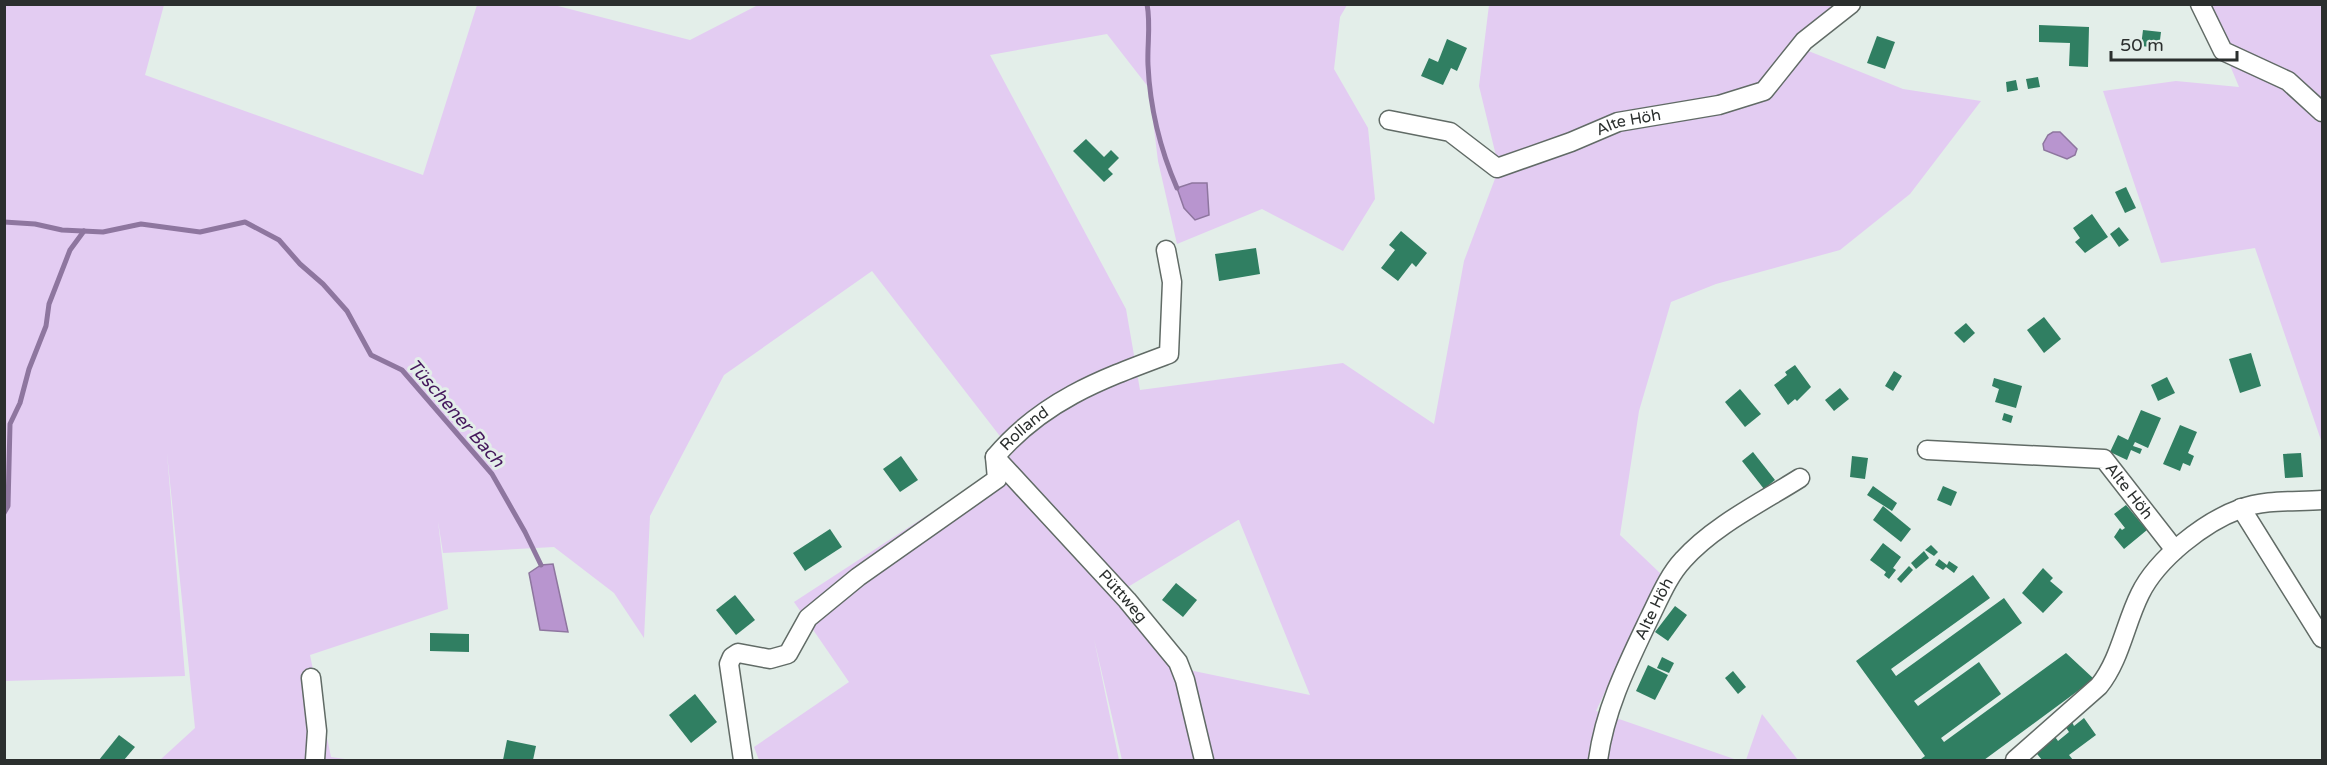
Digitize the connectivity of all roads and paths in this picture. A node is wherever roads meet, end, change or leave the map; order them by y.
1 (1851, 4) edge
2 (2200, 4) edge
3 (2322, 112) edge
4 (1389, 120) dead end
5 (1166, 250) dead end
6 (1927, 450) dead end
7 (996, 457) junction
8 (1800, 478) dead end
9 (2322, 500) edge
10 (2241, 508) junction
11 (2175, 550) junction
12 (2322, 638) edge
13 (311, 678) dead end
14 (315, 760) edge
15 (743, 760) edge
16 (1204, 760) edge
17 (1598, 760) edge
18 (2015, 760) edge

1 - 4 lane, Alte Höh
2 - 3 lane
5 - 7 lane, Rolland
6 - 11 lane, Alte Höh
7 - 15 lane, Rolland
7 - 16 lane, Püttweg
8 - 17 lane, Alte Höh
9 - 10 lane
10 - 11 lane
10 - 12 lane
11 - 18 lane
13 - 14 lane

